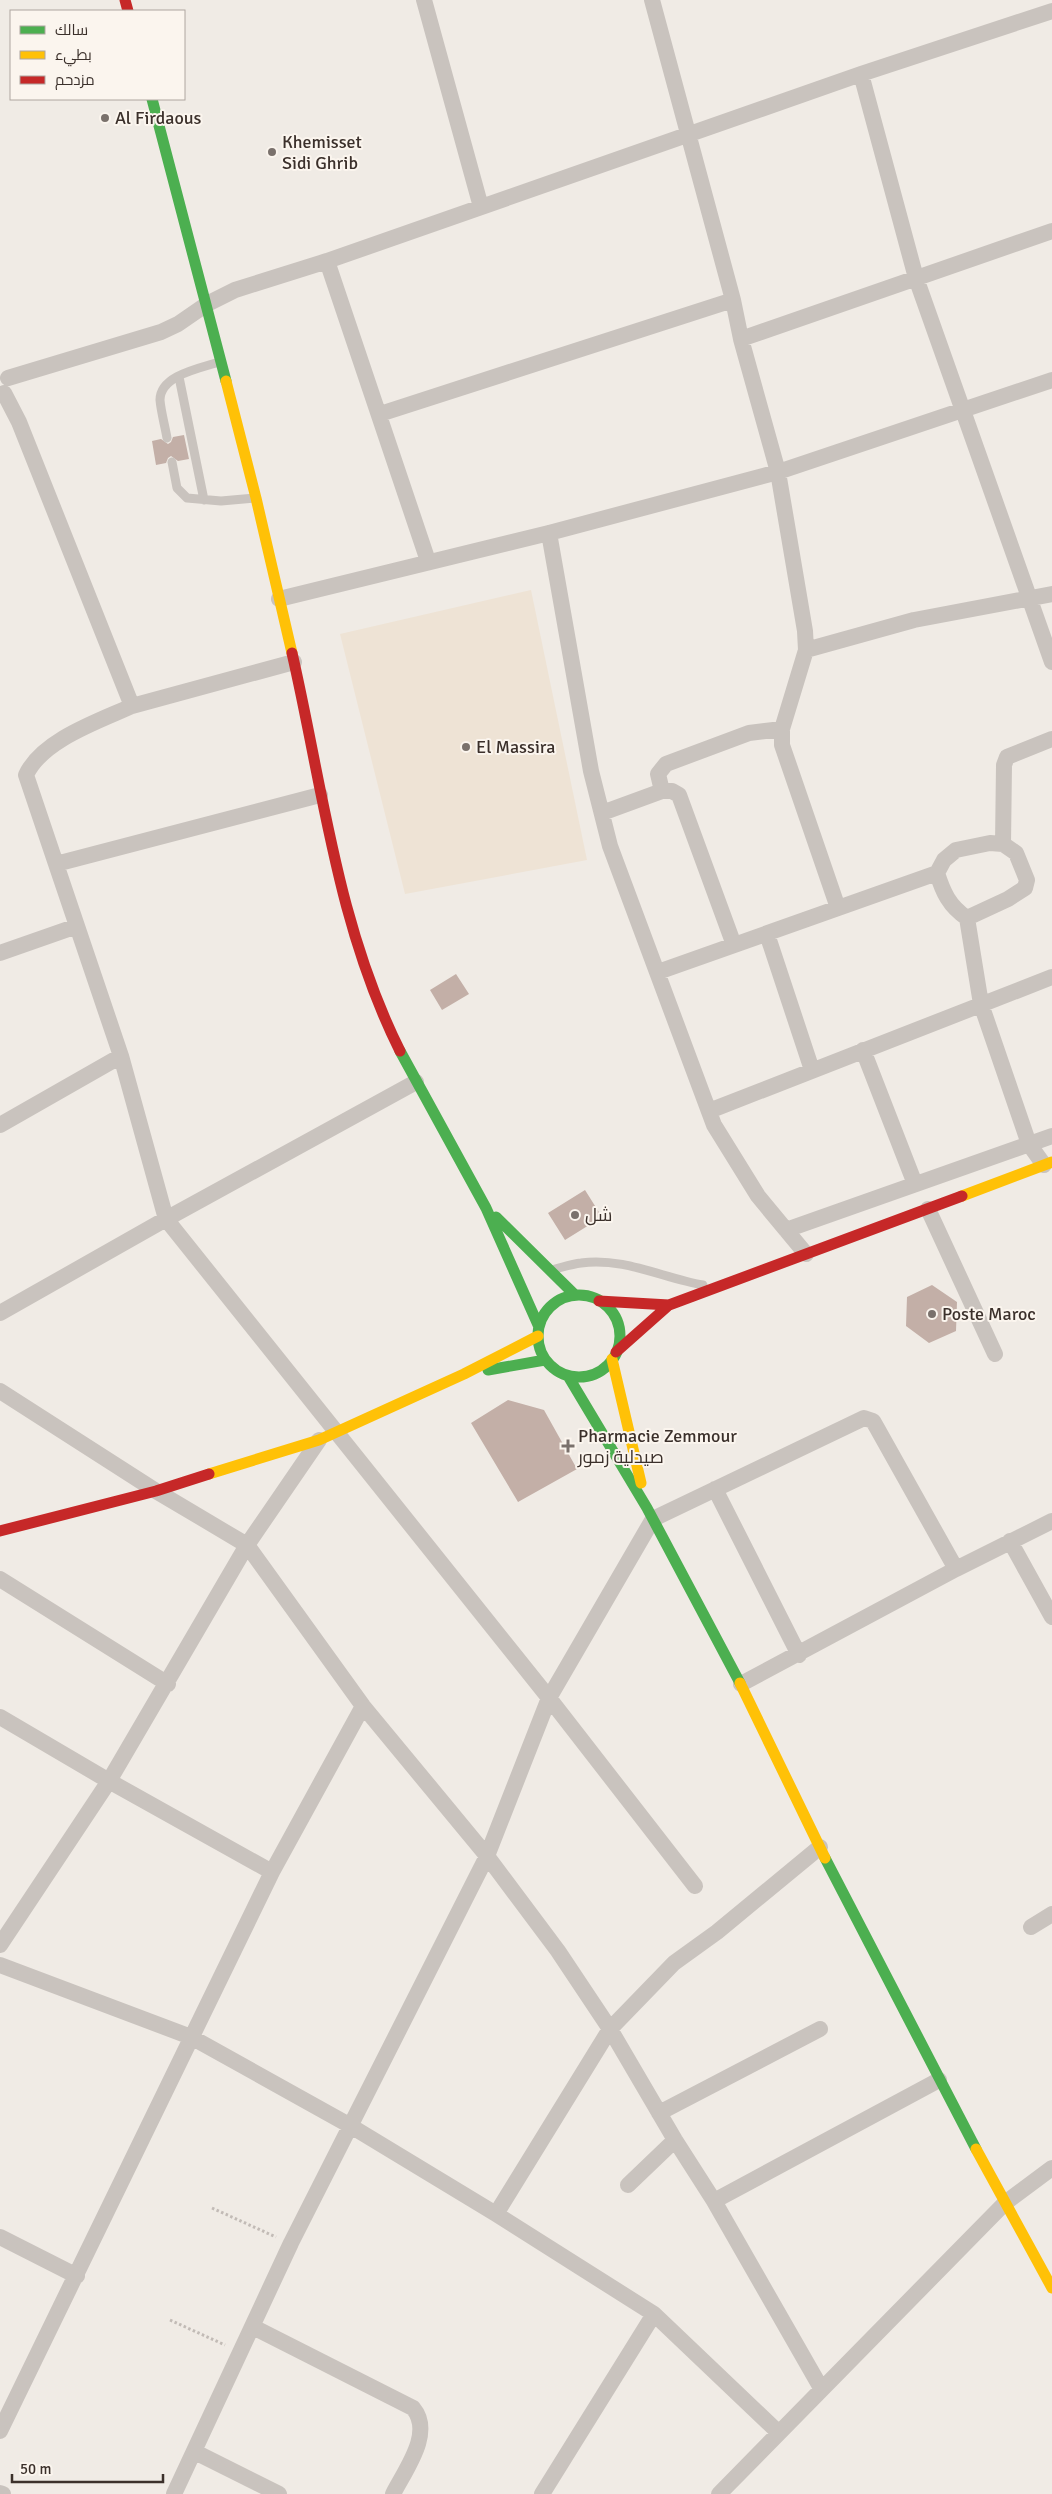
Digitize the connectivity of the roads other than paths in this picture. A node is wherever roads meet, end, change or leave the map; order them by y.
1 (424, 0) edge
2 (652, 0) edge
3 (1052, 11) edge
4 (861, 74) junction
5 (152, 100) edge
6 (689, 134) junction
7 (481, 207) junction
8 (1052, 231) edge
9 (327, 261) junction
10 (916, 278) junction
11 (733, 300) junction
12 (207, 304) junction
13 (741, 340) junction
14 (221, 360) junction
15 (178, 377) junction
16 (1052, 380) edge
17 (3, 384) edge
18 (964, 410) junction
19 (380, 414) junction
20 (167, 438) dead end
21 (172, 462) dead end
22 (778, 472) junction
23 (256, 498) junction
24 (204, 500) junction
25 (549, 533) junction
26 (428, 561) junction
27 (1052, 594) edge
28 (280, 599) junction
29 (1031, 599) junction
30 (806, 650) junction
31 (294, 662) junction
32 (1052, 662) edge
33 (132, 706) junction
34 (782, 728) junction
35 (1052, 739) edge
36 (662, 791) junction
37 (320, 795) junction
38 (602, 813) junction
39 (1003, 844) junction
40 (56, 864) junction
41 (937, 873) junction
42 (838, 908) junction
43 (967, 918) junction
44 (77, 926) junction
45 (767, 934) junction
46 (734, 945) junction
47 (0, 953) edge
48 (658, 972) junction
49 (1052, 977) edge
50 (981, 1004) junction
51 (863, 1050) junction
52 (121, 1056) junction
53 (812, 1070) junction
54 (416, 1082) junction
55 (709, 1111) junction
56 (0, 1125) edge
57 (1052, 1136) edge
58 (1029, 1144) junction
59 (1048, 1163) edge
60 (915, 1184) junction
61 (486, 1208) junction
62 (928, 1209) junction
63 (166, 1219) junction
64 (786, 1230) junction
65 (806, 1254) junction
66 (550, 1270) junction
67 (716, 1288) junction
68 (575, 1295) junction
69 (599, 1301) junction
70 (669, 1305) junction
71 (0, 1313) edge
72 (538, 1332) junction
73 (995, 1354) dead end
74 (614, 1356) junction
75 (545, 1360) junction
76 (464, 1374) junction
77 (568, 1376) junction
78 (0, 1391) edge
79 (335, 1431) junction
80 (319, 1440) junction
81 (715, 1489) junction
82 (156, 1491) junction
83 (650, 1514) junction
84 (1052, 1521) edge
85 (0, 1530) edge
86 (1010, 1541) junction
87 (248, 1545) junction
88 (956, 1569) junction
89 (0, 1579) edge
90 (1052, 1617) edge
91 (799, 1655) junction
92 (168, 1684) junction
93 (741, 1684) junction
94 (549, 1698) junction
95 (363, 1706) junction
96 (0, 1717) edge
97 (109, 1781) junction
98 (820, 1846) junction
99 (487, 1856) junction
100 (272, 1872) junction
101 (695, 1886) dead end
102 (1052, 1914) edge
103 (1031, 1927) dead end
104 (0, 1945) edge
105 (0, 1965) edge
106 (610, 2029) junction
107 (820, 2029) dead end
108 (191, 2037) junction
109 (939, 2080) junction
110 (659, 2113) junction
111 (349, 2125) junction
112 (675, 2140) junction
113 (1052, 2168) edge
114 (628, 2185) dead end
115 (714, 2201) junction
116 (1005, 2203) junction
117 (496, 2214) junction
118 (0, 2237) edge
119 (77, 2276) junction
120 (1052, 2288) edge
121 (654, 2314) junction
122 (253, 2327) junction
123 (821, 2388) junction
124 (0, 2431) edge
125 (779, 2433) junction
126 (195, 2452) junction
127 (174, 2494) edge
128 (279, 2494) edge
129 (393, 2494) edge
130 (542, 2494) edge
131 (719, 2494) edge

1 - 7 street
2 - 6 street
3 - 4 street
4 - 6 street
4 - 10 street
5 - 12 main road
6 - 7 street
6 - 11 street
7 - 9 street
8 - 10 street
9 - 12 street
9 - 19 street
10 - 13 street
10 - 18 street
11 - 13 street
11 - 19 street
12 - 14 main road
12 - 17 street
13 - 22 street
14 - 15 lane
14 - 23 main road
15 - 20 lane
15 - 24 lane
16 - 18 street
17 - 33 street
18 - 22 street
18 - 29 street
19 - 26 street
21 - 24 lane
22 - 25 street
22 - 30 street
23 - 24 lane
23 - 28 main road
25 - 26 street
25 - 38 street
26 - 28 street
27 - 29 street
28 - 31 main road
29 - 30 street
29 - 32 street
30 - 34 street
31 - 33 street
31 - 37 main road
33 - 40 street
34 - 36 street
34 - 42 street
35 - 39 street
36 - 38 street
36 - 46 street
37 - 40 street
37 - 54 main road
38 - 48 street
39 - 41 street
39 - 43 street
40 - 44 street
41 - 42 street
41 - 43 street
42 - 45 street
43 - 50 street
44 - 47 street
44 - 52 street
45 - 46 street
45 - 53 street
46 - 48 street
48 - 55 street
49 - 50 street
50 - 51 street
50 - 58 street
51 - 53 street
51 - 60 street
52 - 56 street
52 - 63 street
53 - 55 street
54 - 61 main road
54 - 63 street
55 - 64 street
57 - 58 street
58 - 59 street
58 - 60 street
59 - 62 main road
60 - 64 street
61 - 66 main road
61 - 72 main road
62 - 65 main road
62 - 73 street
63 - 71 street
63 - 79 street
64 - 65 street
65 - 67 main road
66 - 67 lane
66 - 68 main road
67 - 70 main road
68 - 69 main road
68 - 72 main road
69 - 70 main road
69 - 74 main road
70 - 74 main road
72 - 75 main road
72 - 76 main road
74 - 77 main road
74 - 83 main road
75 - 76 main road
75 - 77 main road
76 - 79 main road
77 - 83 main road
78 - 82 street
79 - 80 main road
79 - 94 street
80 - 82 main road
80 - 87 street
81 - 83 street
81 - 88 street
81 - 91 street
82 - 85 main road
82 - 87 street
83 - 93 main road
83 - 94 street
84 - 86 street
86 - 88 street
86 - 90 street
87 - 92 street
87 - 95 street
88 - 91 street
89 - 92 street
91 - 93 street
92 - 97 street
93 - 98 main road
94 - 99 street
94 - 101 street
95 - 99 street
95 - 100 street
96 - 97 street
97 - 100 street
97 - 104 street
98 - 106 street
98 - 109 main road
99 - 106 street
99 - 111 street
100 - 108 street
102 - 103 street
105 - 108 street
106 - 110 street
106 - 117 street
107 - 110 street
108 - 111 street
108 - 119 street
109 - 115 street
109 - 116 main road
110 - 112 street
111 - 117 street
111 - 122 street
112 - 114 street
112 - 115 street
113 - 116 street
115 - 123 street
116 - 120 main road
116 - 123 street
117 - 121 street
118 - 119 street
119 - 124 street
121 - 125 street
121 - 130 street
122 - 126 street
122 - 129 street
123 - 125 street
125 - 131 street
126 - 127 street
126 - 128 street

